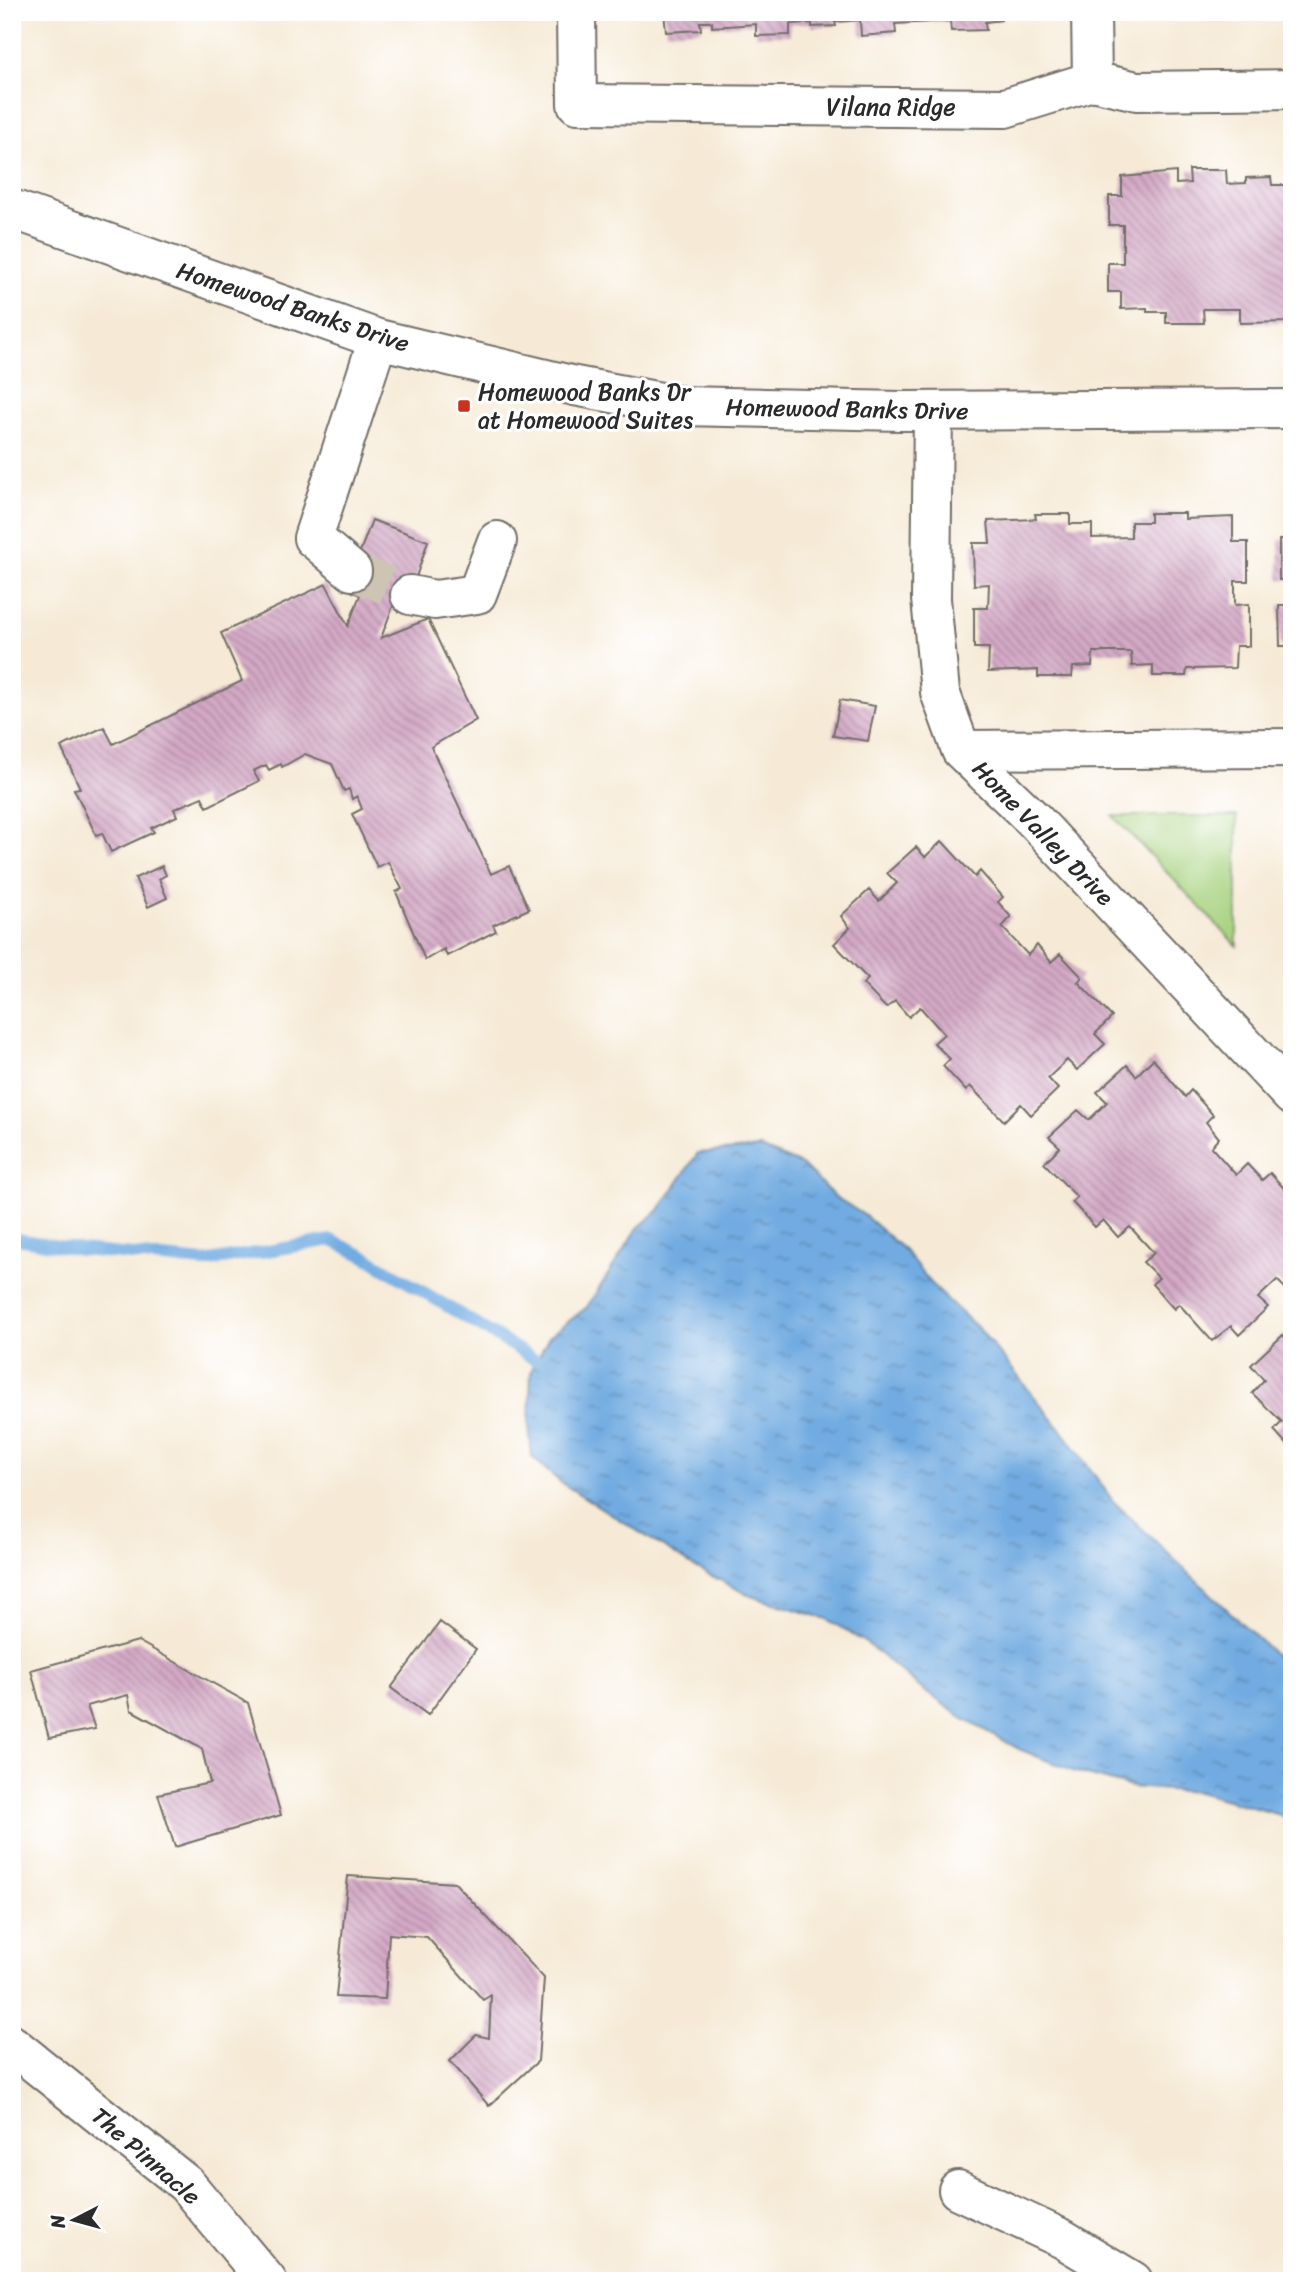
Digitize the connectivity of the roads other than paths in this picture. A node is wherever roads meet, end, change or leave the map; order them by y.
1 (576, 12) edge
2 (1091, 12) edge
3 (1092, 80) junction
4 (1292, 89) edge
5 (12, 209) edge
6 (378, 339) junction
7 (1292, 409) edge
8 (933, 411) junction
9 (496, 541) dead end
10 (352, 570) tunnel mouth
11 (410, 595) tunnel mouth
12 (1292, 748) edge
13 (961, 750) junction
14 (1292, 1096) edge
15 (12, 2045) edge
16 (958, 2190) dead end
17 (267, 2281) edge
18 (1133, 2281) edge

1 - 3 street, Vilana Ridge
2 - 3 street
3 - 4 street
5 - 6 street, Homewood Banks Drive
6 - 8 street, Homewood Banks Drive
6 - 10 street
7 - 8 street, Homewood Banks Drive
8 - 13 street
9 - 11 street
12 - 13 street, Home Valley Drive
13 - 14 street, Home Valley Drive
15 - 17 street, The Pinnacle
16 - 18 street

